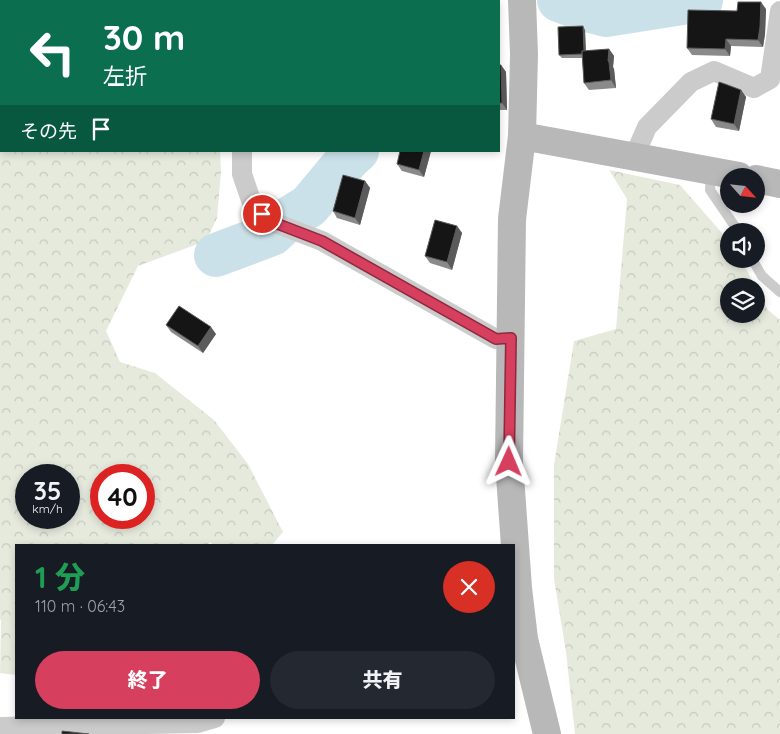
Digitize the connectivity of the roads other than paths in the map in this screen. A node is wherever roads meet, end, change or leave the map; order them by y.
1 (522, 0) edge
2 (780, 12) edge
3 (522, 136) junction
4 (242, 152) edge
5 (634, 157) junction
6 (712, 171) junction
7 (720, 172) edge
8 (765, 182) edge
9 (780, 184) edge
10 (733, 223) edge
11 (757, 268) edge
12 (780, 292) edge
13 (511, 338) junction
14 (514, 544) edge
15 (515, 570) edge
16 (516, 588) edge
17 (206, 725) edge
18 (0, 727) edge
19 (547, 734) edge

1 - 3 street
2 - 5 street
3 - 5 street
3 - 13 street
4 - 13 street
5 - 6 street
6 - 7 street
6 - 10 lane
8 - 9 street
11 - 12 lane
13 - 14 street
15 - 16 street
16 - 19 street
17 - 18 street

